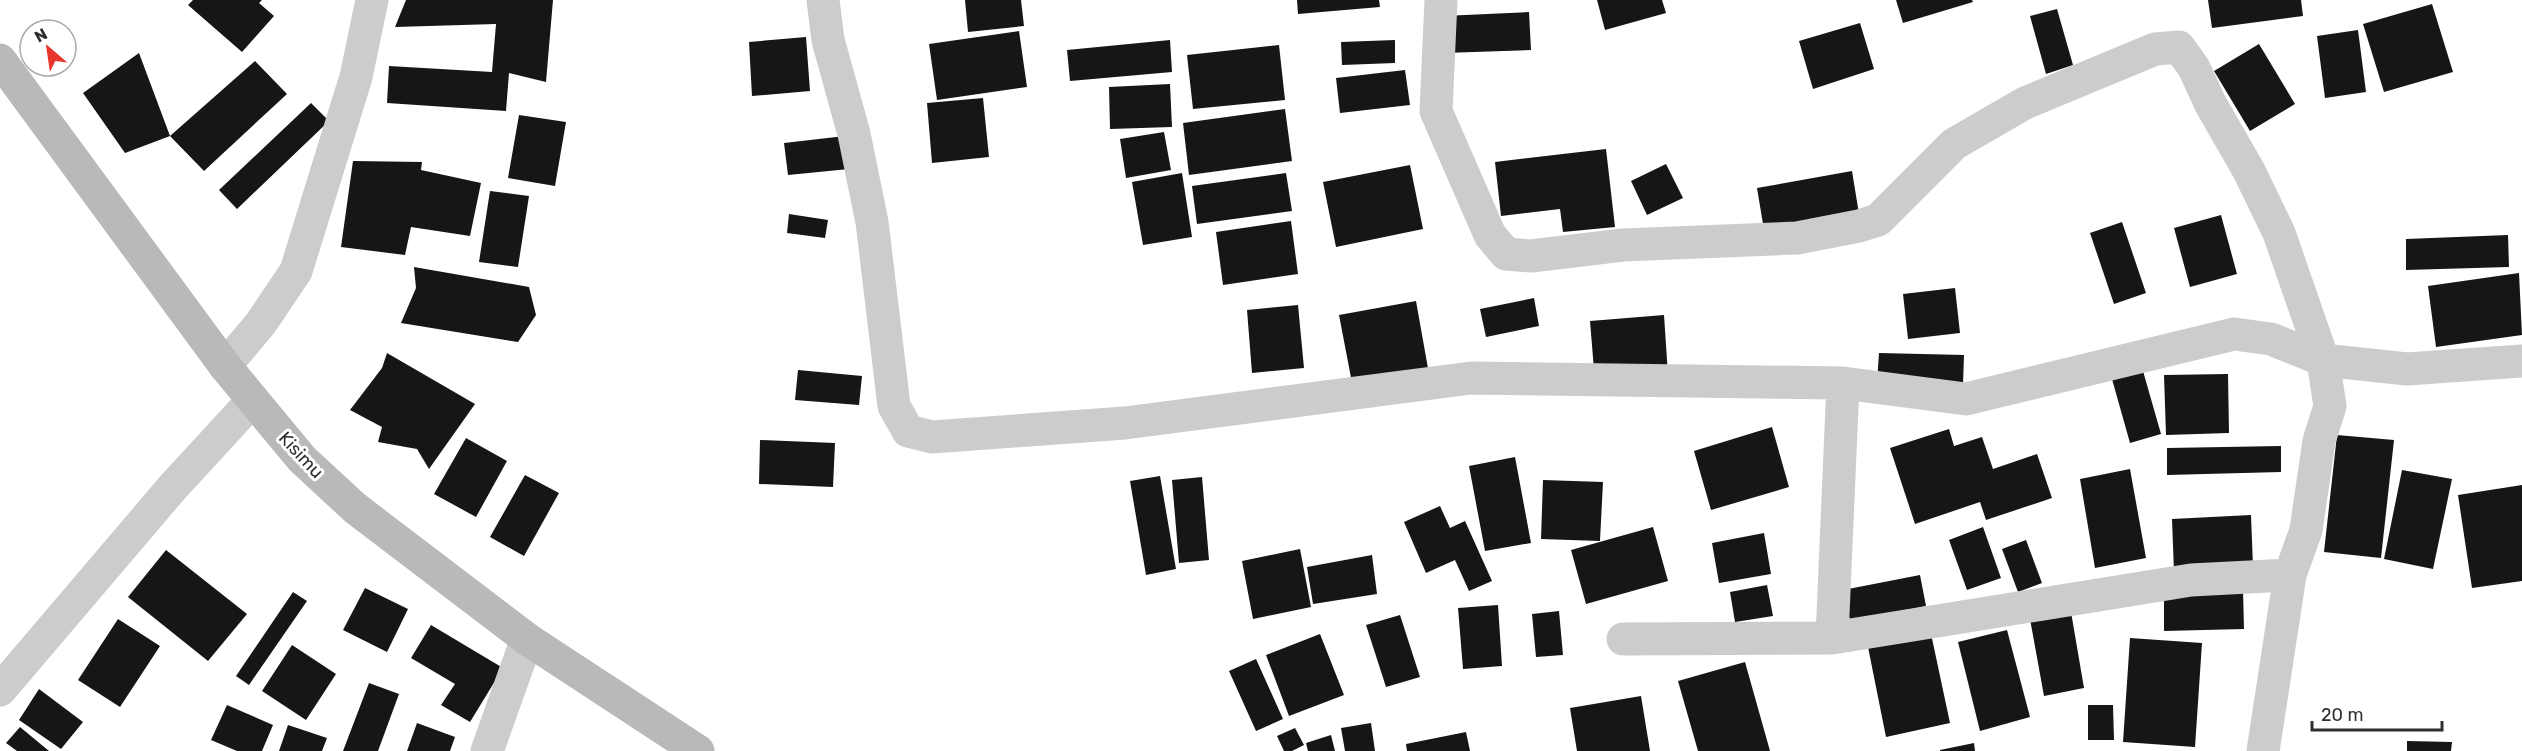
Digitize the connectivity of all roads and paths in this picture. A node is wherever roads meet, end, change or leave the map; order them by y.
1 (372, 0) edge
2 (823, 0) edge
3 (1440, 0) edge
4 (0, 60) edge
5 (2323, 360) junction
6 (2522, 361) edge
7 (225, 366) junction
8 (1843, 384) junction
9 (253, 400) junction
10 (2290, 575) junction
11 (1832, 638) junction
12 (527, 639) junction
13 (1623, 639) dead end
14 (0, 690) edge
15 (487, 751) edge
16 (698, 751) edge
17 (2263, 751) edge

1 - 7 street
2 - 8 street
3 - 5 street
4 - 7 street, Kisimu
5 - 6 street
5 - 8 street
5 - 10 street
7 - 9 street, Kisimu
8 - 11 street
9 - 12 street, Kisimu
9 - 14 street
10 - 11 street
10 - 17 street
11 - 13 street
12 - 15 street
12 - 16 street, Kisimu

